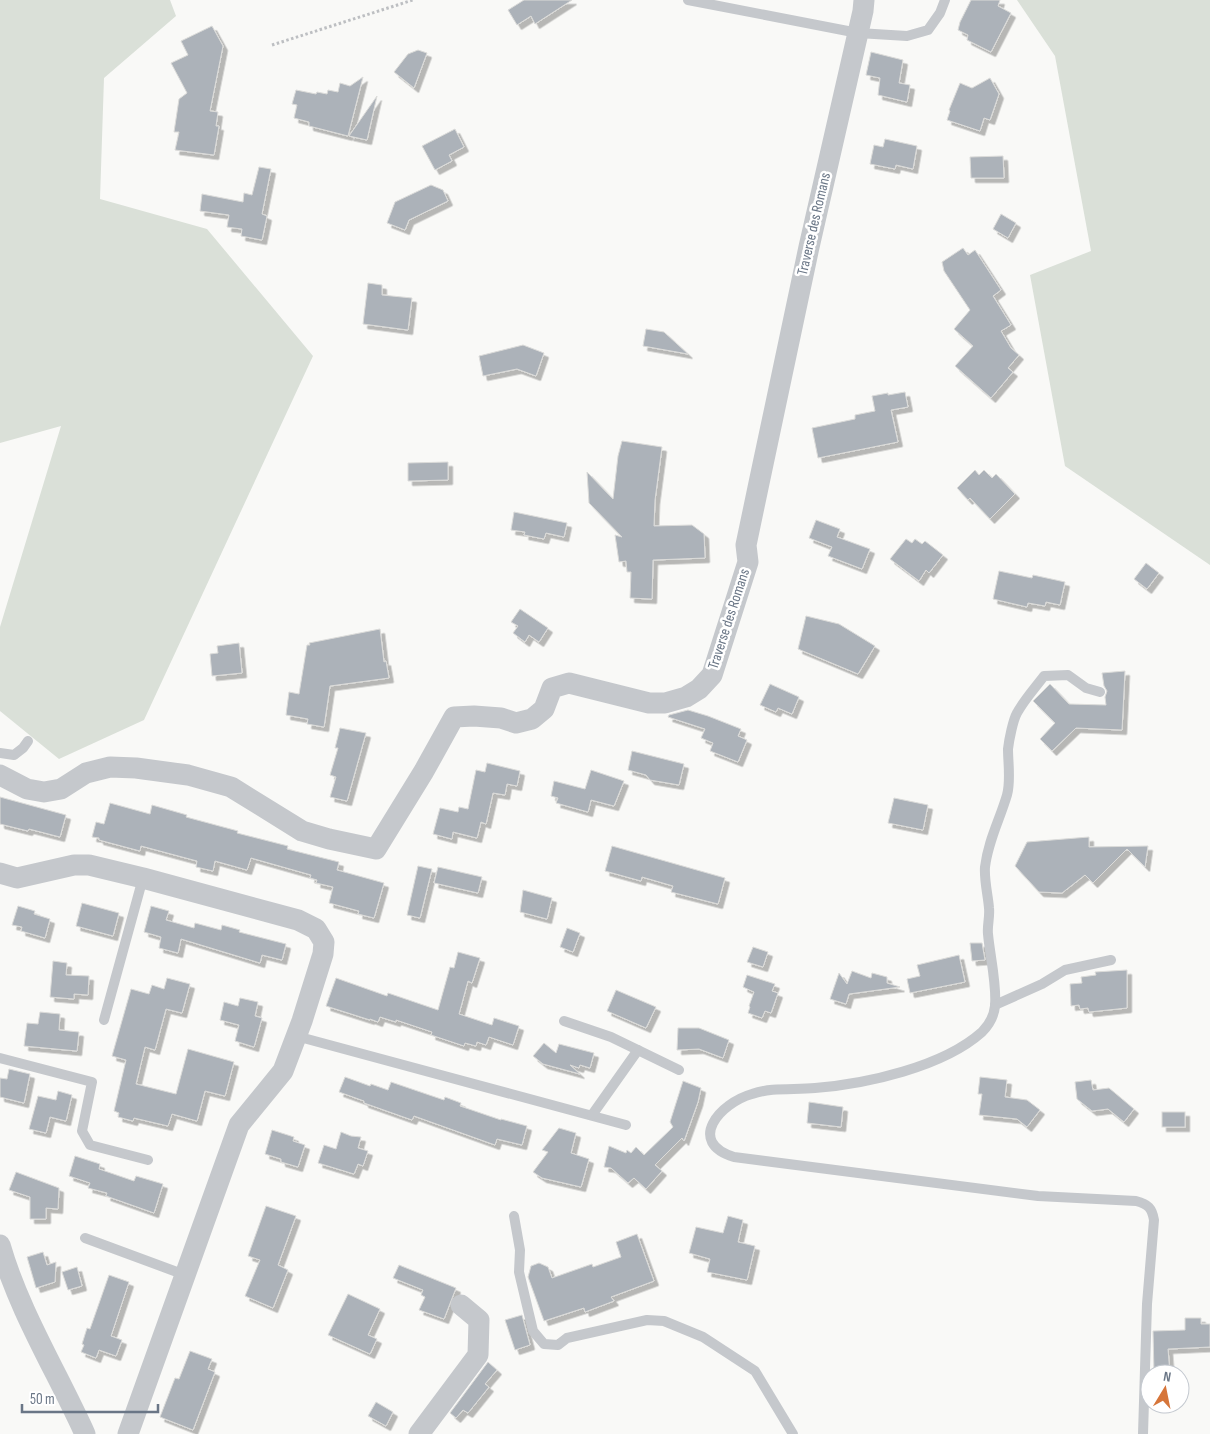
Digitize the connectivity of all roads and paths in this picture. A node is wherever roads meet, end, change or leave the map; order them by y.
1 (413, 0) edge
2 (688, 0) edge
3 (864, 0) edge
4 (945, 0) edge
5 (858, 33) junction
6 (272, 45) dead end
7 (1100, 692) dead end
8 (28, 741) dead end
9 (0, 753) edge
10 (0, 775) edge
11 (0, 873) edge
12 (143, 878) junction
13 (1112, 960) dead end
14 (995, 1005) junction
15 (104, 1020) dead end
16 (564, 1021) dead end
17 (296, 1036) junction
18 (638, 1050) junction
19 (0, 1058) edge
20 (678, 1070) dead end
21 (592, 1115) junction
22 (626, 1125) dead end
23 (148, 1160) dead end
24 (514, 1216) dead end
25 (84, 1238) dead end
26 (0, 1245) edge
27 (185, 1275) junction
28 (460, 1306) dead end
29 (85, 1434) edge
30 (128, 1434) edge
31 (419, 1434) edge
32 (793, 1434) edge
33 (1143, 1434) edge

1 - 6 path
2 - 5 lane
3 - 5 street, Traverse des Romans
4 - 5 lane
5 - 10 street, Traverse des Romans
7 - 14 lane
8 - 9 lane
11 - 12 street
12 - 15 lane
12 - 17 street
13 - 14 lane
14 - 33 lane
16 - 18 lane
17 - 21 lane
17 - 27 street
18 - 20 lane
18 - 21 lane
19 - 23 lane
21 - 22 lane
24 - 32 lane
25 - 27 lane
26 - 29 street
27 - 30 street
28 - 31 street

